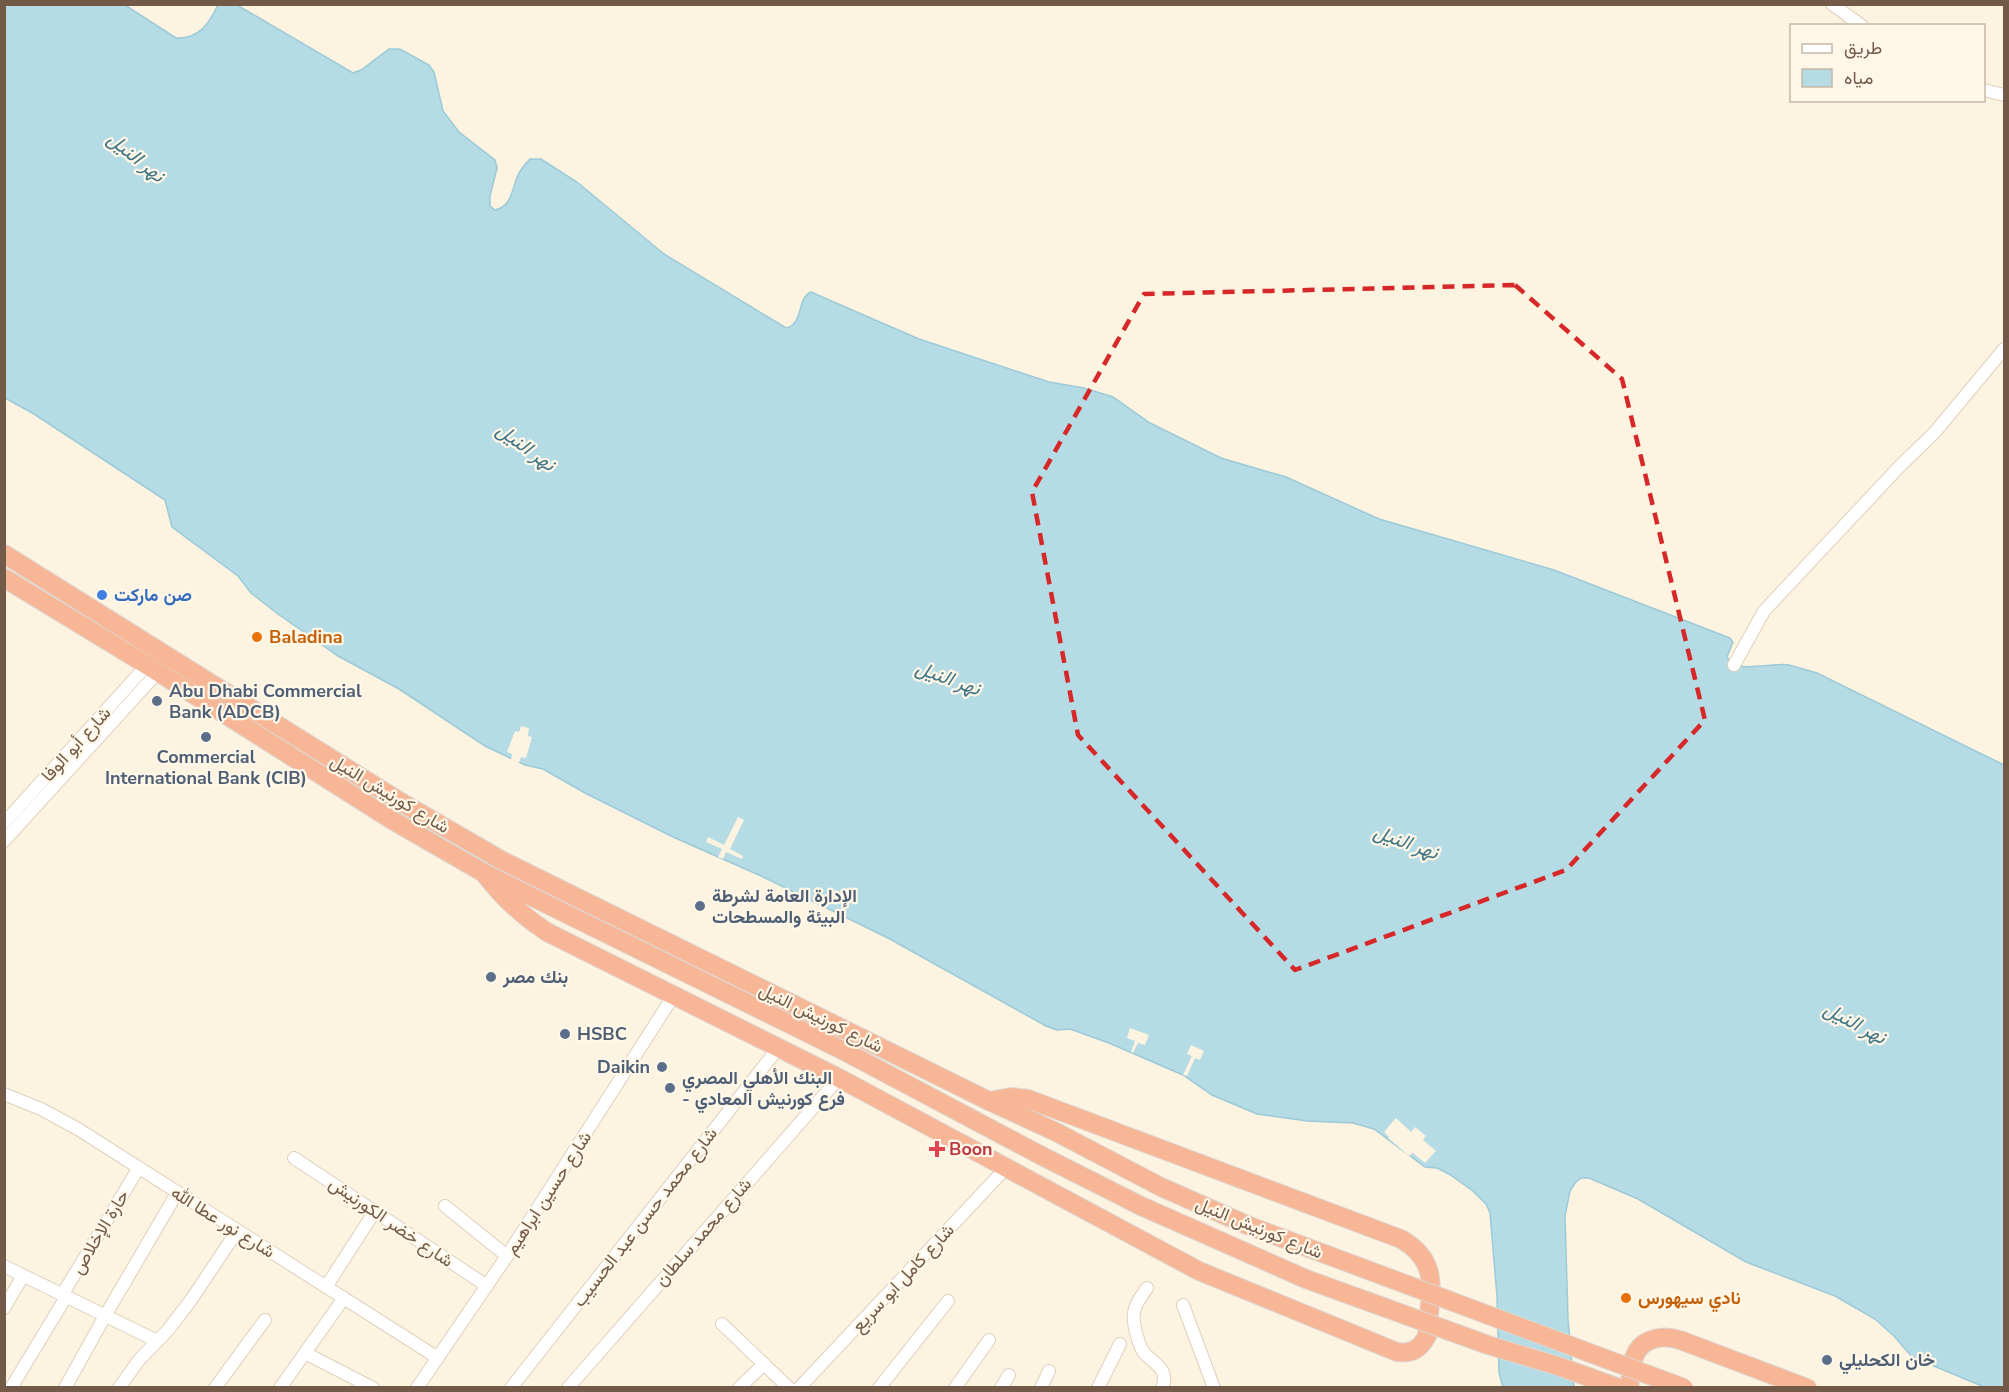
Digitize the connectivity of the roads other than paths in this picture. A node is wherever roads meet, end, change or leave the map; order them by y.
1 (1832, 4) edge
2 (1859, 24) edge
3 (1985, 90) edge
4 (2004, 95) edge
5 (2004, 349) edge
6 (4, 554) edge
7 (4, 578) edge
8 (1734, 665) dead end
9 (153, 668) junction
10 (4, 823) edge
11 (4, 841) edge
12 (484, 873) junction
13 (674, 995) junction
14 (779, 1047) junction
15 (844, 1052) junction
16 (803, 1059) junction
17 (839, 1078) junction
18 (4, 1094) edge
19 (989, 1101) junction
20 (294, 1158) dead end
21 (1006, 1168) junction
22 (138, 1169) junction
23 (177, 1193) junction
24 (445, 1206) dead end
25 (375, 1211) junction
26 (237, 1231) junction
27 (507, 1256) junction
28 (4, 1266) edge
29 (23, 1276) junction
30 (487, 1286) junction
31 (326, 1287) junction
32 (1147, 1288) dead end
33 (64, 1296) junction
34 (344, 1298) junction
35 (948, 1301) dead end
36 (1184, 1305) dead end
37 (5, 1308) edge
38 (105, 1316) junction
39 (265, 1320) dead end
40 (722, 1324) dead end
41 (989, 1340) dead end
42 (157, 1341) junction
43 (1120, 1344) dead end
44 (304, 1353) junction
45 (438, 1358) junction
46 (764, 1364) junction
47 (1049, 1371) dead end
48 (1009, 1375) dead end
49 (1163, 1386) edge
50 (10, 1388) edge
51 (65, 1388) edge
52 (120, 1388) edge
53 (215, 1388) edge
54 (280, 1388) edge
55 (373, 1388) edge
56 (417, 1388) edge
57 (511, 1388) edge
58 (568, 1388) edge
59 (739, 1388) edge
60 (789, 1388) edge
61 (799, 1388) edge
62 (879, 1388) edge
63 (955, 1388) edge
64 (1001, 1388) edge
65 (1041, 1388) edge
66 (1098, 1388) edge
67 (1214, 1388) edge
68 (1619, 1388) edge
69 (1629, 1388) edge
70 (1684, 1388) edge
71 (1807, 1388) edge

1 - 2 street
3 - 4 street
5 - 8 street
6 - 19 highway, شارع كورنيش النيل
7 - 9 highway, شارع كورنيش النيل
9 - 10 street, شارع أبو الوفا
9 - 11 street, شارع أبو الوفا
9 - 12 highway, شارع كورنيش النيل
12 - 13 highway
12 - 15 highway, شارع كورنيش النيل
13 - 14 highway
13 - 27 street, شارع حسين ابراهيم
14 - 16 highway
14 - 57 street, شارع محمد حسن عبد الحسيب
15 - 16 highway
15 - 68 highway, شارع كورنيش النيل, bridge
16 - 17 highway
17 - 21 highway
17 - 58 street, شارع محمد سلطان
18 - 22 street, شارع نور عطا الله
19 - 21 highway
19 - 70 highway, شارع كورنيش النيل, bridge
20 - 25 street, شارع خضر الكورنيش
21 - 61 street, شارع كامل ابو سريع
22 - 23 street, شارع نور عطا الله
22 - 33 street, حارة الإخلاص
23 - 26 street, شارع نور عطا الله
23 - 38 street
24 - 27 street
25 - 30 street, شارع خضر الكورنيش
25 - 31 street
26 - 31 street, شارع نور عطا الله
26 - 42 street
27 - 30 street, شارع حسين ابراهيم
28 - 29 street
29 - 33 street
29 - 37 street
30 - 45 street, شارع حسين ابراهيم
31 - 34 street, شارع نور عطا الله
32 - 49 street
33 - 38 street
33 - 50 street, حارة الإخلاص
34 - 44 street
34 - 45 street, شارع نور عطا الله
35 - 62 street
36 - 67 street
38 - 42 street
38 - 51 street
39 - 53 street
40 - 46 street
41 - 63 street
42 - 52 street
43 - 66 street
44 - 54 street
44 - 55 street
45 - 56 street, شارع حسين ابراهيم
46 - 59 street
46 - 60 street
47 - 65 street
48 - 64 street
69 - 71 highway

